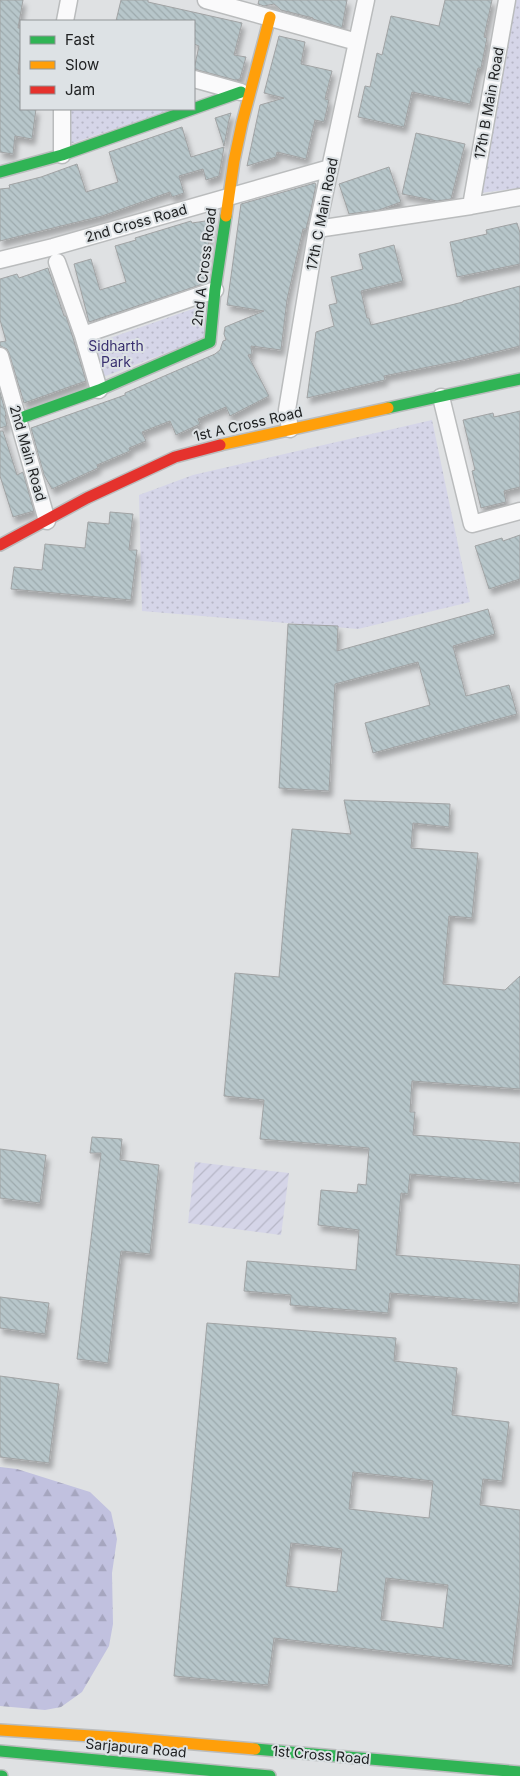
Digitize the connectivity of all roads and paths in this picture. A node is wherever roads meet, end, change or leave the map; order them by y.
1 (69, 0) edge
2 (206, 0) edge
3 (366, 0) edge
4 (507, 0) edge
5 (270, 18) junction
6 (66, 20) edge
7 (357, 42) junction
8 (195, 79) edge
9 (246, 93) junction
10 (62, 110) edge
11 (62, 155) junction
12 (330, 168) junction
13 (0, 172) edge
14 (229, 196) junction
15 (520, 197) edge
16 (471, 206) junction
17 (318, 229) junction
18 (0, 260) edge
19 (57, 262) dead end
20 (215, 290) junction
21 (83, 335) junction
22 (0, 356) edge
23 (520, 379) edge
24 (99, 390) junction
25 (441, 397) junction
26 (18, 419) junction
27 (290, 429) junction
28 (520, 511) edge
29 (47, 521) junction
30 (0, 545) edge
31 (0, 1730) edge
32 (0, 1751) edge
33 (520, 1772) edge
34 (270, 1776) edge

1 - 6 street
2 - 5 street
3 - 7 street, 17th C Main Road
4 - 16 street, 17th B Main Road
5 - 7 street
5 - 9 street, 2nd A Cross Road
7 - 12 street, 17th C Main Road
8 - 9 street
9 - 11 street
9 - 14 street, 2nd A Cross Road
10 - 11 street
11 - 13 street
12 - 14 street, 2nd Cross Road
12 - 17 street, 17th C Main Road
14 - 18 street, 2nd Cross Road
14 - 20 street, 2nd A Cross Road
15 - 16 street
16 - 17 street
17 - 27 street, 17th C Main Road
19 - 21 street
20 - 21 street
20 - 24 street, 2nd A Cross Road
21 - 24 street
22 - 26 street, 2nd Main Road
23 - 25 street, 1st A Cross Road
24 - 26 street
25 - 27 street, 1st A Cross Road
25 - 28 street
26 - 29 street, 2nd Main Road
27 - 29 street, 1st A Cross Road
29 - 30 street, 1st A Cross Road
31 - 33 street, 1st Cross Road
32 - 34 street, Sarjapura Road

